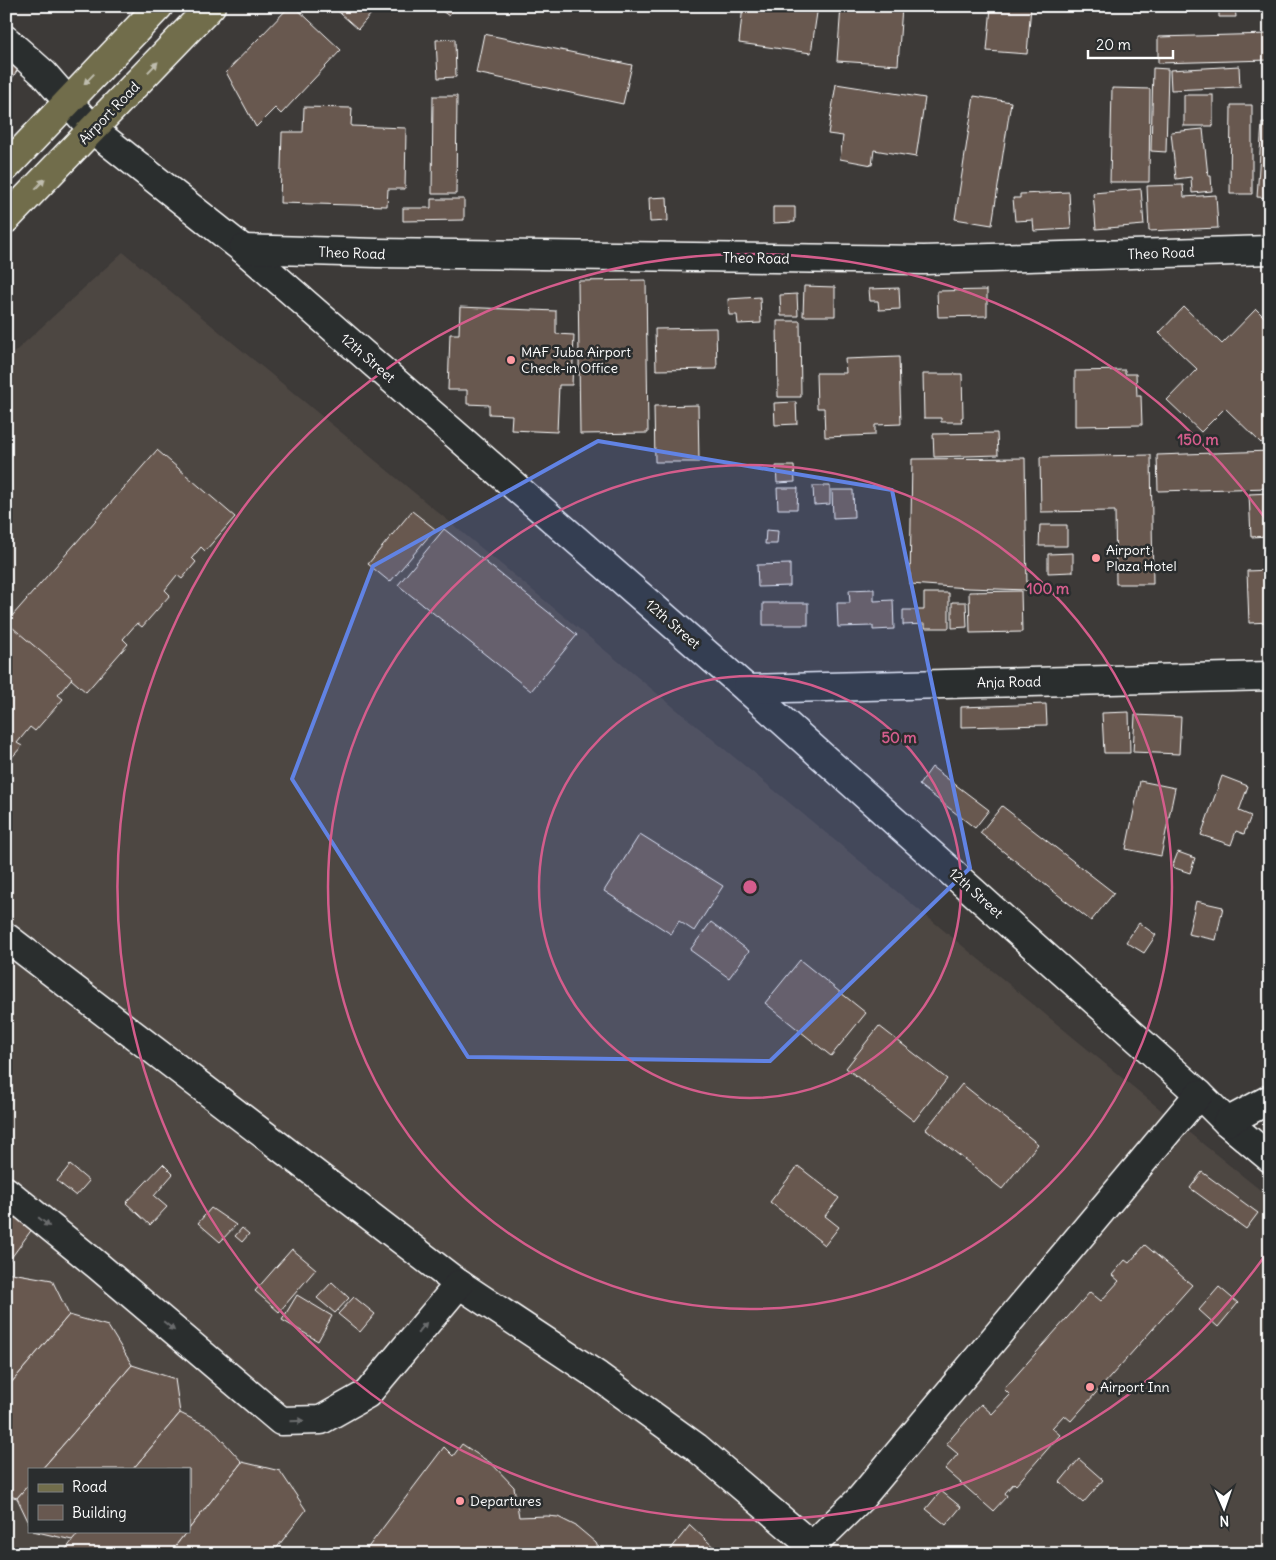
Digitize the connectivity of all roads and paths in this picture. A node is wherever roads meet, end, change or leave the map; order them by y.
1 (159, 6) edge
2 (211, 6) edge
3 (6, 40) edge
4 (67, 102) junction
5 (92, 129) junction
6 (6, 167) edge
7 (6, 219) edge
8 (243, 249) junction
9 (1270, 250) edge
10 (1270, 676) edge
11 (748, 689) junction
12 (6, 937) edge
13 (1199, 1094) junction
14 (1270, 1098) edge
15 (1227, 1122) junction
16 (1270, 1158) edge
17 (6, 1191) edge
18 (459, 1284) junction
19 (810, 1550) edge

1 -> 4 main road
5 -> 2 main road, Airport Road
3 - 4 street, 12th Street
4 - 5 street, 12th Street
4 - 6 main road
7 -> 5 main road, Airport Road
5 - 8 street, 12th Street
8 - 9 street, Theo Road
8 - 11 street, 12th Street
10 - 11 street, Anja Road
11 - 13 street, 12th Street
12 - 18 street
13 - 15 street, 12th Street
13 - 19 street
14 - 15 street
15 - 16 street, 12th Street
17 -> 18 street
18 - 19 street

